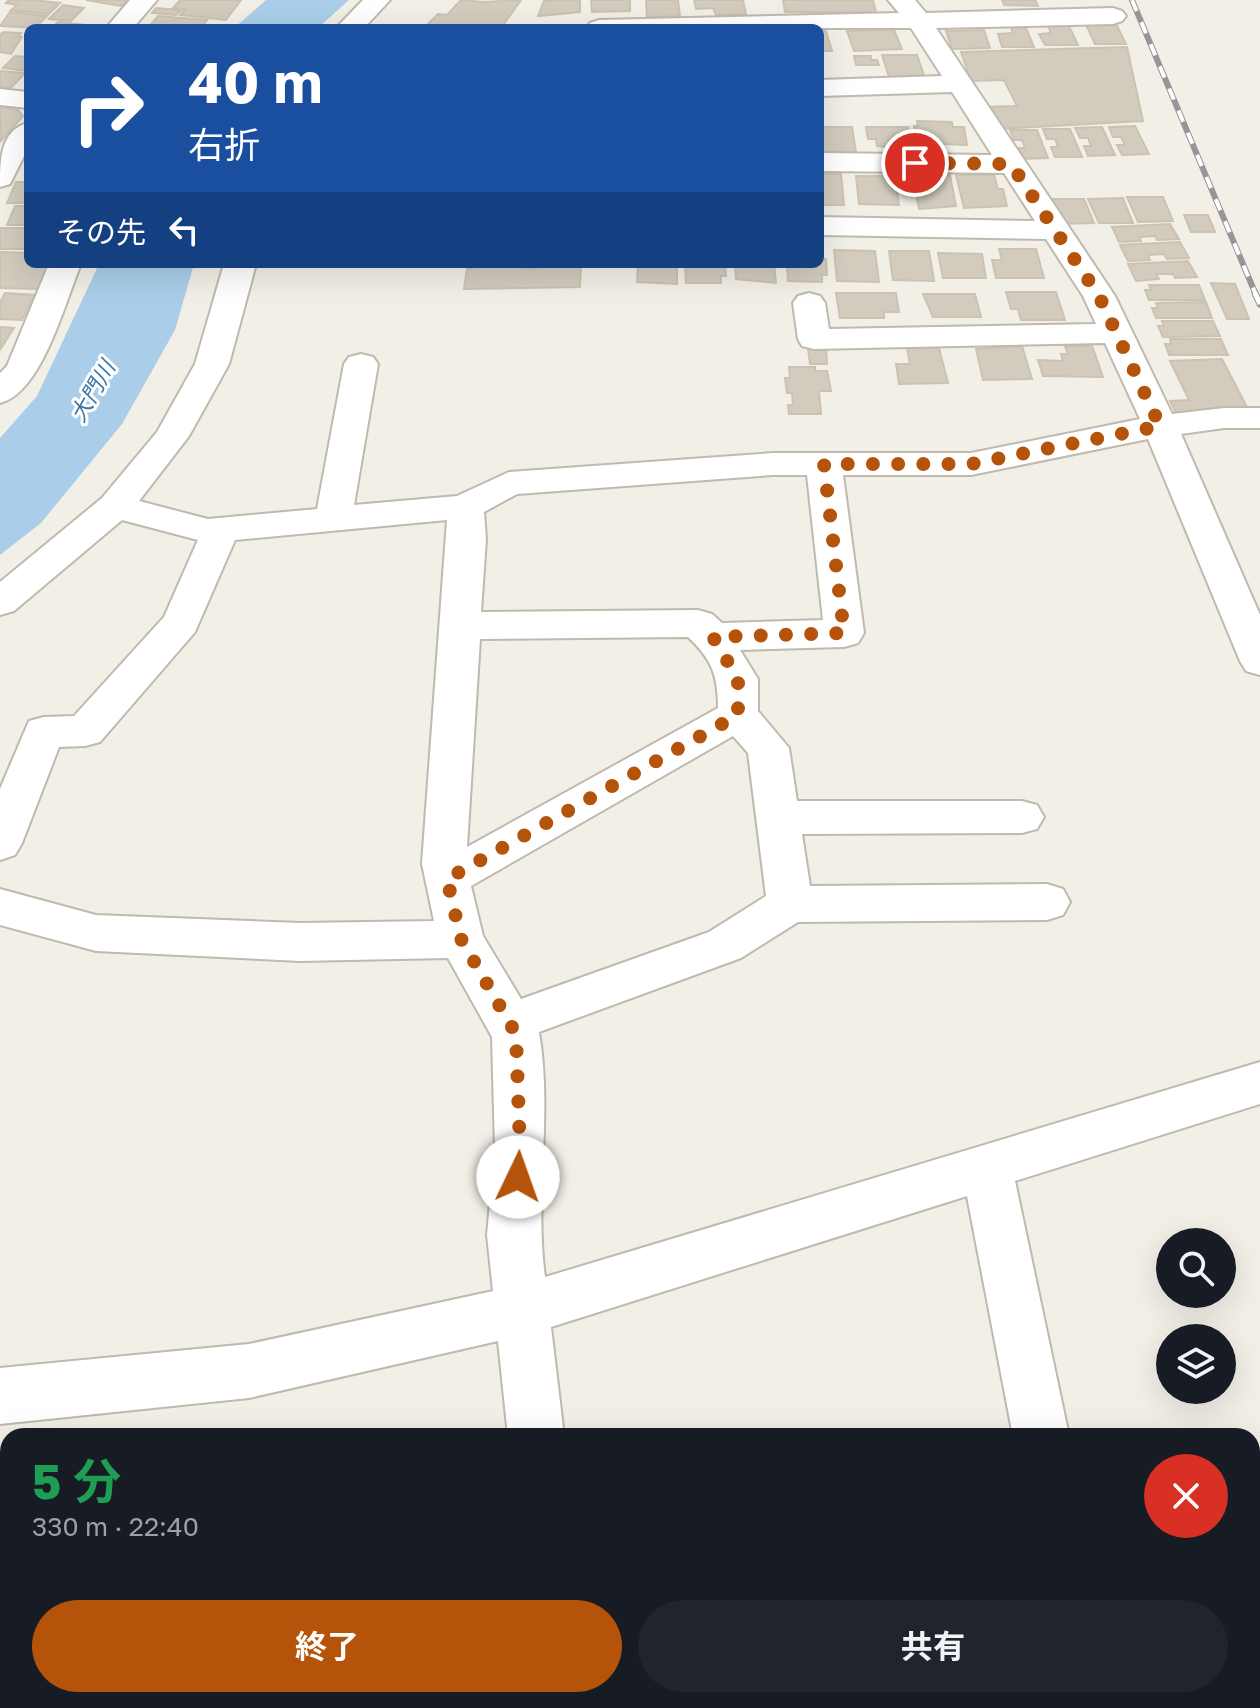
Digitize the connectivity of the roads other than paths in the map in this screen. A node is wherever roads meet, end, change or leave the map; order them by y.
1 (144, 0) edge
2 (377, 0) edge
3 (910, 10) edge
4 (1113, 16) dead end
5 (123, 24) edge
6 (353, 24) edge
7 (668, 24) edge
8 (960, 84) junction
9 (824, 88) edge
10 (0, 97) edge
11 (24, 100) edge
12 (18, 143) edge
13 (824, 162) edge
14 (1011, 164) junction
15 (0, 178) edge
16 (824, 226) edge
17 (1054, 230) junction
18 (63, 268) edge
19 (239, 268) edge
20 (809, 303) dead end
21 (1116, 333) junction
22 (361, 364) dead end
23 (0, 393) edge
24 (1260, 418) edge
25 (1160, 426) junction
26 (824, 464) junction
27 (115, 506) junction
28 (465, 507) junction
29 (334, 518) junction
30 (221, 530) junction
31 (0, 602) edge
32 (461, 626) junction
33 (713, 637) junction
34 (1260, 661) edge
35 (738, 715) junction
36 (1022, 817) dead end
37 (778, 818) junction
38 (0, 843) edge
39 (447, 879) junction
40 (1047, 902) dead end
41 (790, 904) junction
42 (0, 907) edge
43 (461, 939) junction
44 (509, 1023) junction
45 (1260, 1083) edge
46 (987, 1167) junction
47 (522, 1310) junction
48 (0, 1396) edge
49 (535, 1428) edge
50 (1039, 1428) edge

1 - 5 street
2 - 6 street
3 - 4 street
3 - 7 street
3 - 8 street
8 - 9 street
8 - 14 street
10 - 11 street
12 - 15 street
13 - 14 street
14 - 17 street
16 - 17 street
17 - 21 street
18 - 23 street
19 - 27 street
20 - 21 street
21 - 25 street
22 - 29 street
24 - 25 street
25 - 26 street
25 - 34 street
26 - 28 street
26 - 33 street
27 - 30 street
27 - 31 street
28 - 29 street
28 - 32 street
29 - 30 street
30 - 38 street
32 - 33 street
32 - 39 street
33 - 35 street
35 - 37 street
35 - 39 street
36 - 37 street
37 - 41 street
39 - 43 street
40 - 41 street
41 - 44 street
42 - 43 street
43 - 44 street
44 - 47 street
45 - 46 street
46 - 47 street
46 - 50 street
47 - 48 street
47 - 49 street

